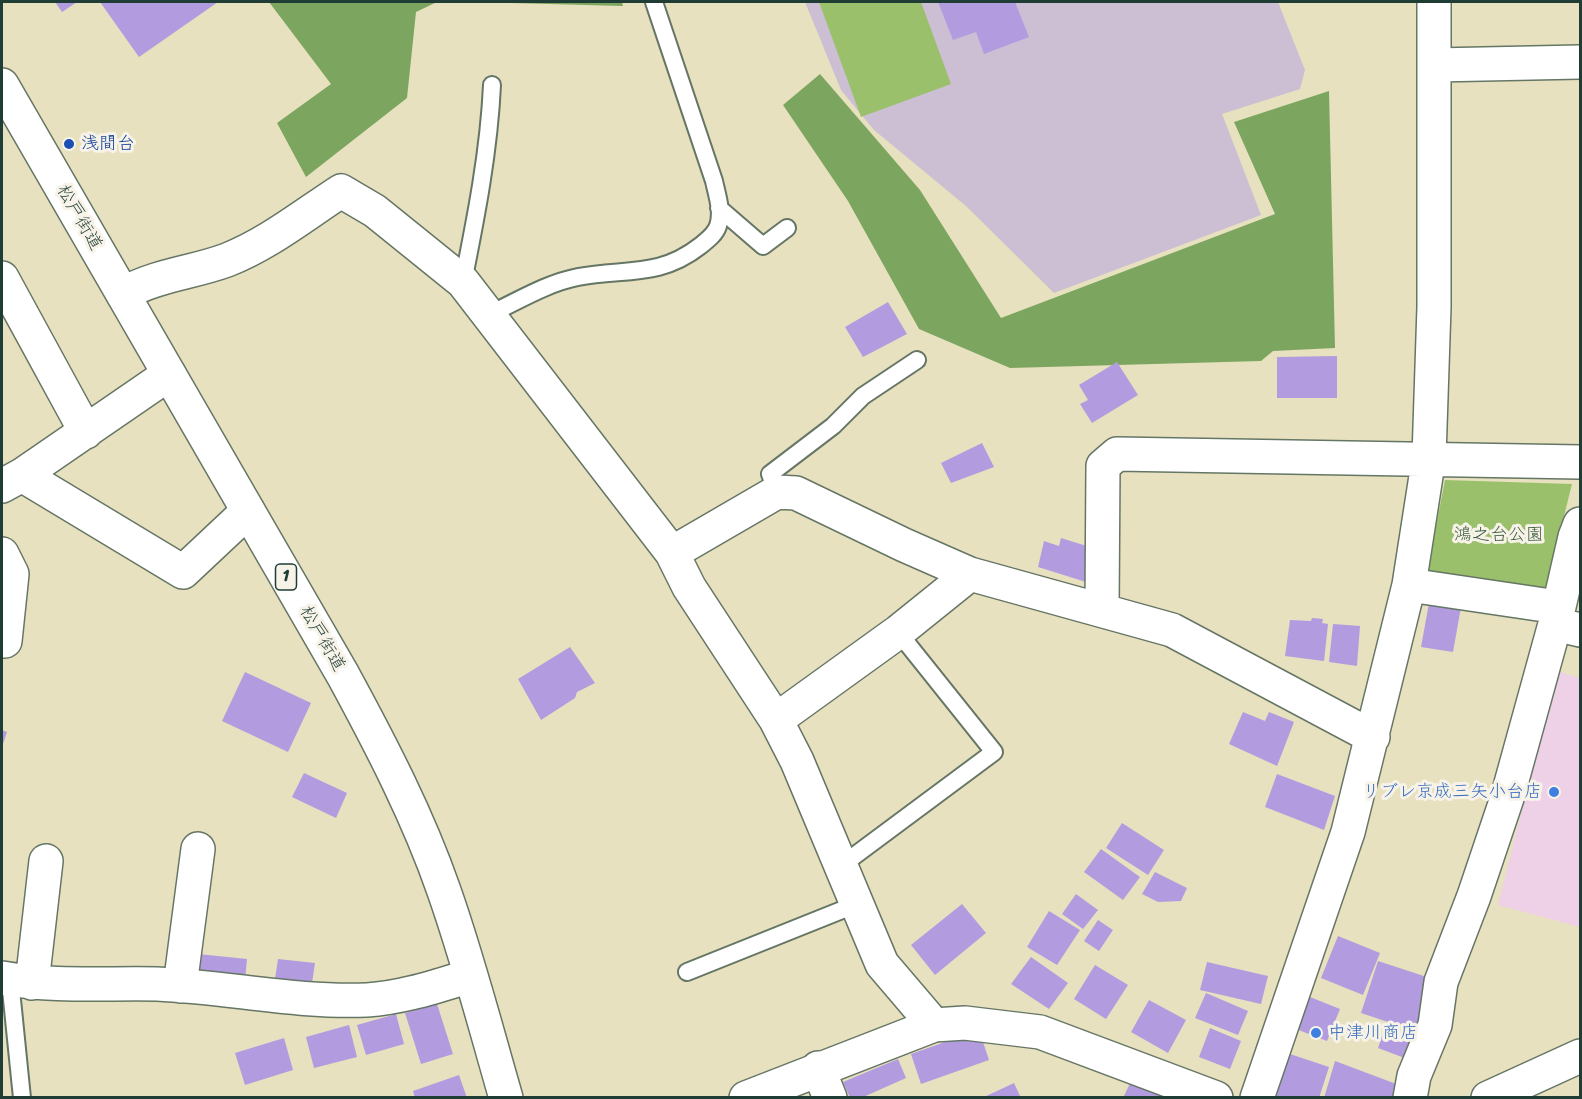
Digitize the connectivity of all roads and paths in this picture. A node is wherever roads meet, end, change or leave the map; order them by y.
1 (654, 2) edge
2 (1434, 2) edge
3 (1581, 62) edge
4 (1435, 65) junction
5 (492, 85) dead end
6 (2, 86) edge
7 (719, 208) junction
8 (787, 228) dead end
9 (2, 278) edge
10 (463, 282) junction
11 (123, 294) junction
12 (490, 314) junction
13 (917, 360) dead end
14 (169, 374) junction
15 (86, 432) junction
16 (1429, 458) junction
17 (1581, 462) edge
18 (12, 481) edge
19 (777, 492) junction
20 (248, 511) junction
21 (1581, 524) edge
22 (672, 553) junction
23 (2, 554) edge
24 (970, 574) junction
25 (1410, 585) junction
26 (1102, 610) junction
27 (1564, 621) edge
28 (898, 632) junction
29 (2, 641) edge
30 (776, 720) junction
31 (1373, 737) junction
32 (198, 849) dead end
33 (46, 861) dead end
34 (842, 865) junction
35 (857, 904) junction
36 (687, 972) dead end
37 (470, 976) junction
38 (15, 980) edge
39 (180, 986) junction
40 (934, 1024) junction
41 (1581, 1056) edge
42 (818, 1068) junction
43 (22, 1098) edge
44 (506, 1098) edge
45 (746, 1098) edge
46 (830, 1098) edge
47 (1216, 1098) edge
48 (1257, 1098) edge
49 (1410, 1098) edge
50 (1488, 1098) edge

1 - 7 lane
2 - 4 street
3 - 4 street
4 - 16 street
5 - 10 lane
6 - 11 street, 松戸街道 / 1
7 - 8 lane
7 - 12 lane
9 - 15 street
10 - 11 street
10 - 12 street
11 - 14 street, 松戸街道 / 1
12 - 22 street
13 - 19 lane
14 - 15 street
14 - 20 street, 松戸街道 / 1
15 - 18 street
16 - 17 street
16 - 25 street
16 - 26 street
18 - 20 street
19 - 22 street
19 - 24 street
20 - 37 street, 松戸街道 / 1
21 - 27 street
22 - 30 street
23 - 29 street
24 - 26 street
24 - 28 street
25 - 27 street
25 - 31 street
26 - 31 street
27 - 49 street
28 - 30 street
28 - 34 lane
30 - 34 street
31 - 48 street
32 - 39 street
33 - 38 street
34 - 35 street
35 - 36 lane
35 - 40 street
37 - 39 street
37 - 44 street, 松戸街道 / 1
38 - 39 street
38 - 43 lane
40 - 42 street
40 - 47 street
41 - 50 street
42 - 45 street
42 - 46 street

